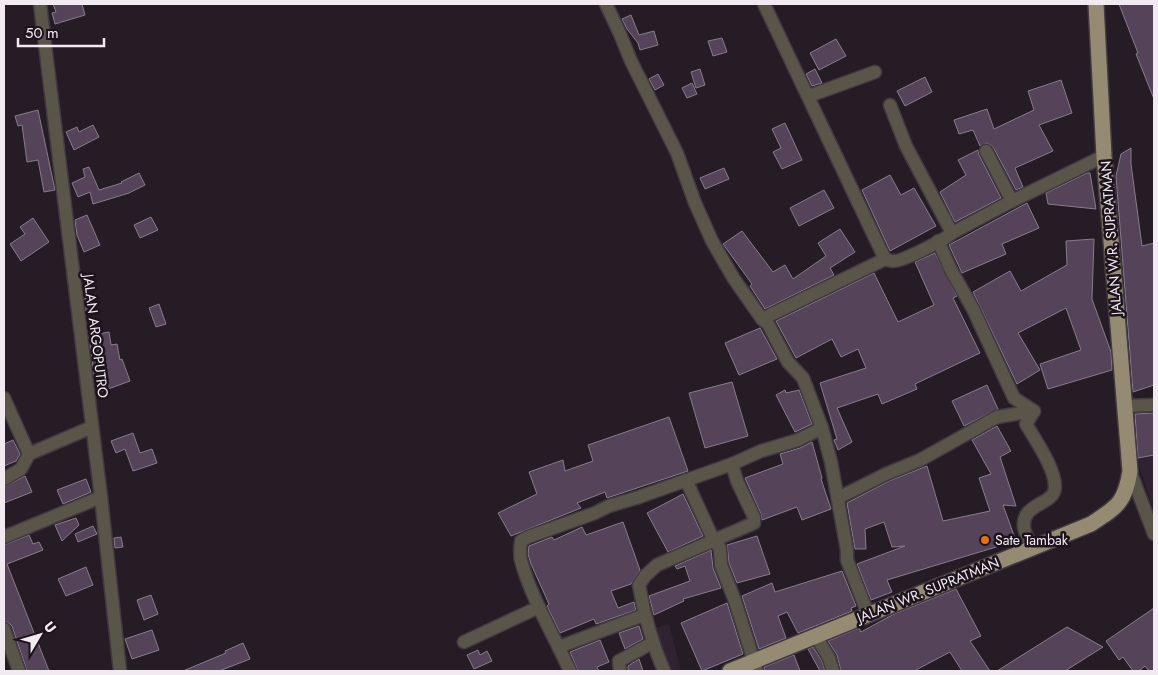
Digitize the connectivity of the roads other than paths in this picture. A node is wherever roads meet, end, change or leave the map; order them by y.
1 (40, 4) edge
2 (606, 4) edge
3 (764, 4) edge
4 (1096, 4) edge
5 (875, 72) dead end
6 (809, 96) junction
7 (890, 105) dead end
8 (986, 151) dead end
9 (1104, 156) junction
10 (1012, 201) junction
11 (952, 233) junction
12 (938, 241) junction
13 (885, 259) junction
14 (762, 319) junction
15 (4, 398) edge
16 (1154, 405) edge
17 (1123, 406) junction
18 (1034, 412) junction
19 (92, 427) junction
20 (822, 428) junction
21 (29, 454) junction
22 (732, 464) junction
23 (1130, 471) junction
24 (4, 479) edge
25 (686, 480) junction
26 (101, 497) junction
27 (838, 498) junction
28 (1153, 527) edge
29 (4, 537) edge
30 (714, 541) junction
31 (1033, 548) junction
32 (540, 607) junction
33 (868, 614) junction
34 (644, 616) junction
35 (4, 629) edge
36 (816, 636) junction
37 (464, 642) dead end
38 (652, 643) junction
39 (559, 647) junction
40 (755, 666) edge
41 (19, 671) edge
42 (120, 671) edge
43 (570, 671) edge
44 (620, 671) edge
45 (664, 671) edge
46 (730, 671) edge
47 (833, 671) edge

1 - 19 street, JALAN ARGOPUTRO
2 - 14 street
3 - 6 street
4 - 9 main road, JALAN W.R. SUPRATMAN
5 - 6 street
6 - 13 street
7 - 11 street
8 - 10 street
9 - 10 street
9 - 17 main road, JALAN W.R. SUPRATMAN
10 - 11 street
11 - 12 street
12 - 13 street
12 - 18 street
13 - 14 street
14 - 20 street
15 - 21 street
16 - 17 street
17 - 23 main road, JALAN W.R. SUPRATMAN
18 - 27 street
18 - 31 street
19 - 21 street
19 - 26 street, JALAN ARGOPUTRO
20 - 22 street
20 - 27 street
21 - 24 street
22 - 25 street
22 - 30 street
23 - 28 street
23 - 31 main road, JALAN WR. SUPRATMAN
25 - 30 street
25 - 32 street
26 - 29 street
26 - 42 street, JALAN ARGOPUTRO
27 - 33 street
30 - 34 street
30 - 40 street
31 - 33 main road, JALAN WR. SUPRATMAN
32 - 37 street
32 - 39 street
33 - 36 main road, JALAN WR. SUPRATMAN
34 - 38 street
34 - 39 street
35 - 41 street
36 - 40 main road, JALAN WR. SUPRATMAN
36 - 47 street
38 - 44 street
38 - 45 street
39 - 43 street
40 - 46 main road, JALAN WR. SUPRATMAN

